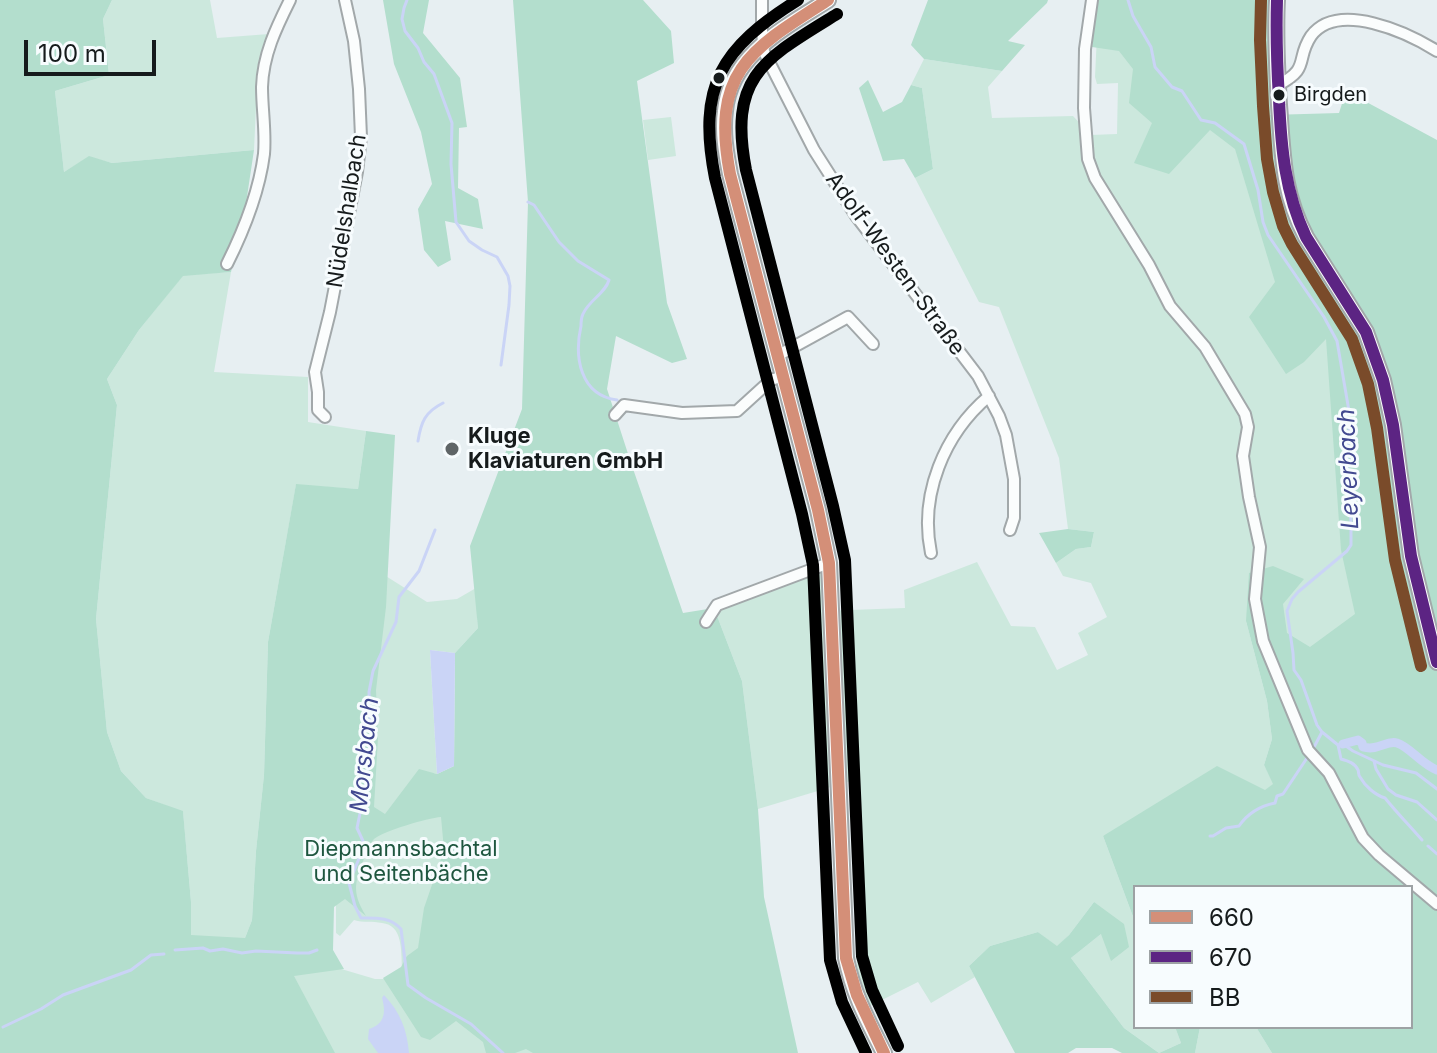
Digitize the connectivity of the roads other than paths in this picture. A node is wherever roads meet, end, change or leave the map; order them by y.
1 (290, 0) edge
2 (345, 0) edge
3 (762, 0) edge
4 (828, 0) edge
5 (1092, 0) edge
6 (1277, 0) edge
7 (763, 44) junction
8 (1437, 51) edge
9 (1278, 85) junction
10 (227, 264) dead end
11 (873, 344) dead end
12 (777, 356) junction
13 (783, 376) junction
14 (989, 396) junction
15 (615, 415) dead end
16 (325, 417) dead end
17 (1010, 530) dead end
18 (931, 553) dead end
19 (829, 563) junction
20 (706, 622) dead end
21 (1437, 662) edge
22 (1437, 904) edge
23 (884, 1053) edge

1 - 10 street
2 - 16 street, Nüdelshalbach
3 - 7 street
4 - 7 main road
5 - 22 street
6 - 9 main road
7 - 12 main road
7 - 14 street, Adolf-Westen-Straße
8 - 9 street
9 - 21 main road
11 - 12 street
12 - 13 main road
13 - 15 street
13 - 19 main road
14 - 17 street, Adolf-Westen-Straße
14 - 18 street
19 - 20 street
19 - 23 main road

